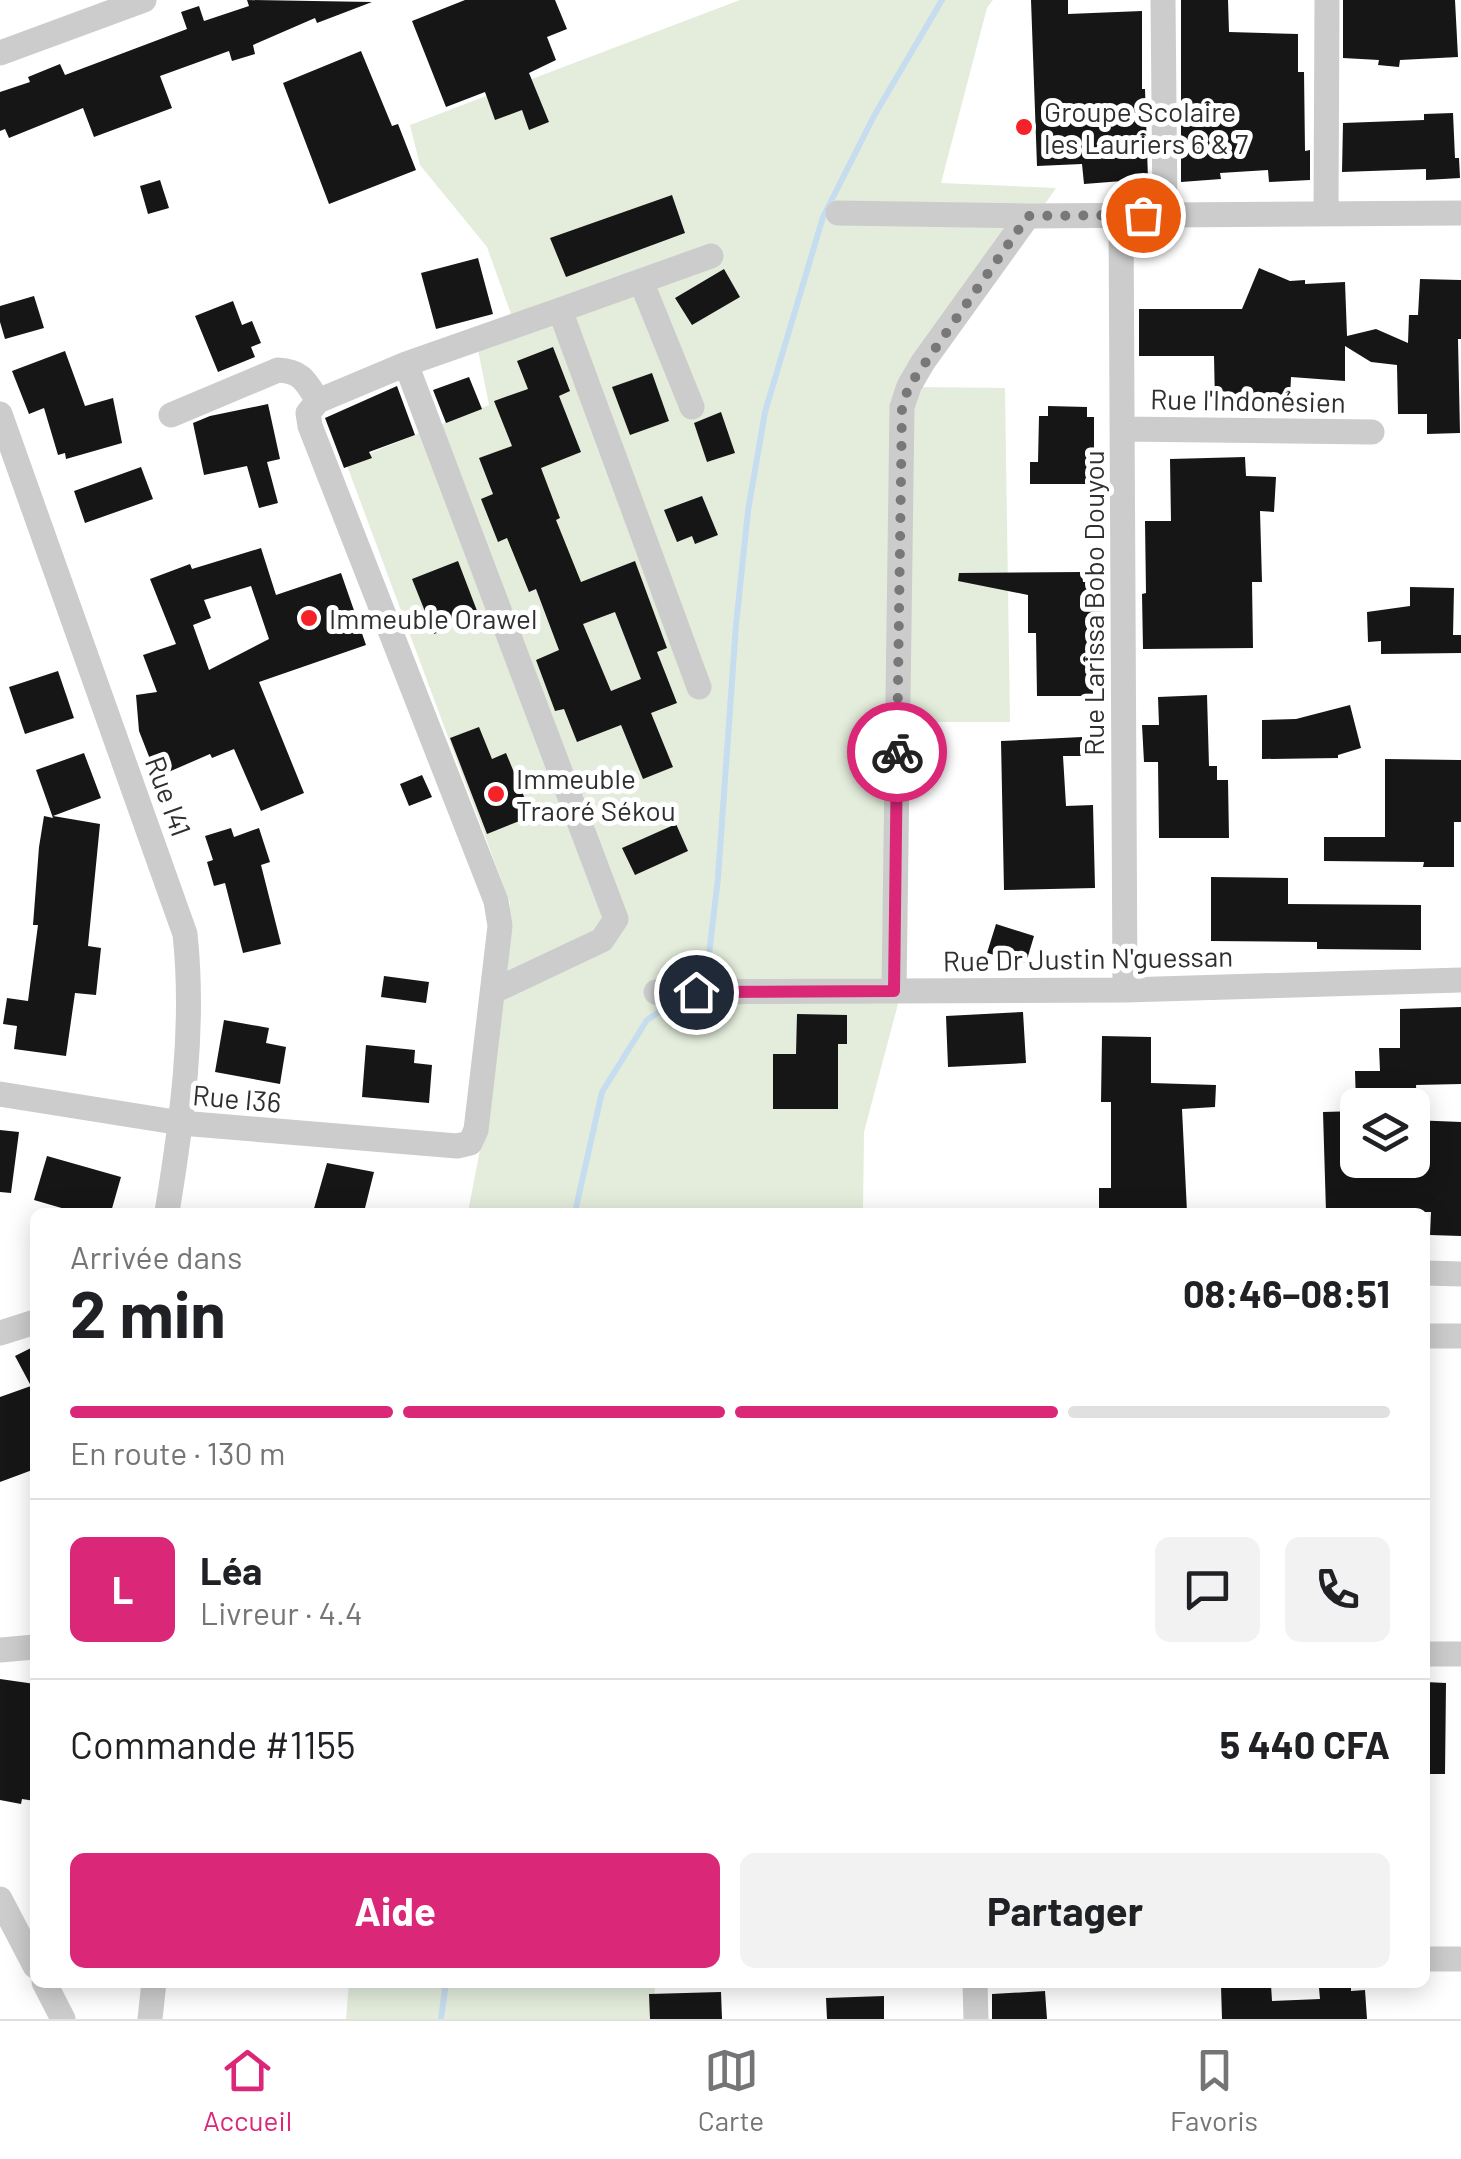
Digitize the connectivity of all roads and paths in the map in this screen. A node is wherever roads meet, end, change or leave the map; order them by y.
1 (144, 0) edge
2 (1163, 0) edge
3 (1328, 0) edge
4 (0, 53) edge
5 (1461, 212) edge
6 (838, 213) dead end
7 (1165, 214) junction
8 (1326, 214) junction
9 (1121, 215) junction
10 (1028, 216) junction
11 (711, 256) dead end
12 (641, 281) junction
13 (560, 310) junction
14 (406, 364) junction
15 (318, 402) junction
16 (692, 406) dead end
17 (0, 414) edge
18 (171, 415) dead end
19 (1122, 429) junction
20 (1372, 432) dead end
21 (699, 688) dead end
22 (1461, 980) edge
23 (1125, 990) junction
24 (494, 991) junction
25 (894, 991) junction
26 (656, 992) dead end
27 (0, 1094) edge
28 (181, 1123) junction
29 (168, 1208) edge
30 (1430, 1273) edge
31 (1461, 1274) edge
32 (30, 1324) edge
33 (0, 1333) edge
34 (1430, 1336) edge
35 (1461, 1336) edge
36 (30, 1647) edge
37 (0, 1650) edge
38 (1430, 1654) edge
39 (1461, 1654) edge
40 (0, 1899) edge
41 (30, 1956) edge
42 (1461, 1958) edge
43 (1430, 1959) edge
44 (47, 1988) edge
45 (153, 1988) edge
46 (976, 1988) edge
47 (63, 2019) edge
48 (150, 2019) edge
49 (976, 2019) edge

1 - 4 street
2 - 7 street
3 - 8 street
5 - 8 street
6 - 10 street
7 - 8 street
7 - 9 street
9 - 10 street
9 - 19 street, Rue Larissa Bobo Douyou
10 - 25 street
11 - 12 street
12 - 13 street
12 - 16 street
13 - 14 street
13 - 21 street
14 - 15 street
14 - 24 street
15 - 18 street
15 - 24 street
17 - 28 street, Rue I41
19 - 20 street, Rue l'Indonésien
19 - 23 street, Rue Larissa Bobo Douyou
22 - 23 street, Rue Dr Justin N'guessan
23 - 25 street, Rue Dr Justin N'guessan
24 - 28 street, Rue I36
25 - 26 street, Rue Dr Justin N'guessan
27 - 28 street, Rue I36
28 - 29 street, Rue I41
30 - 31 street
32 - 33 street
34 - 35 street
36 - 37 street
38 - 39 street
40 - 41 street
42 - 43 street
44 - 47 street
45 - 48 street
46 - 49 street

